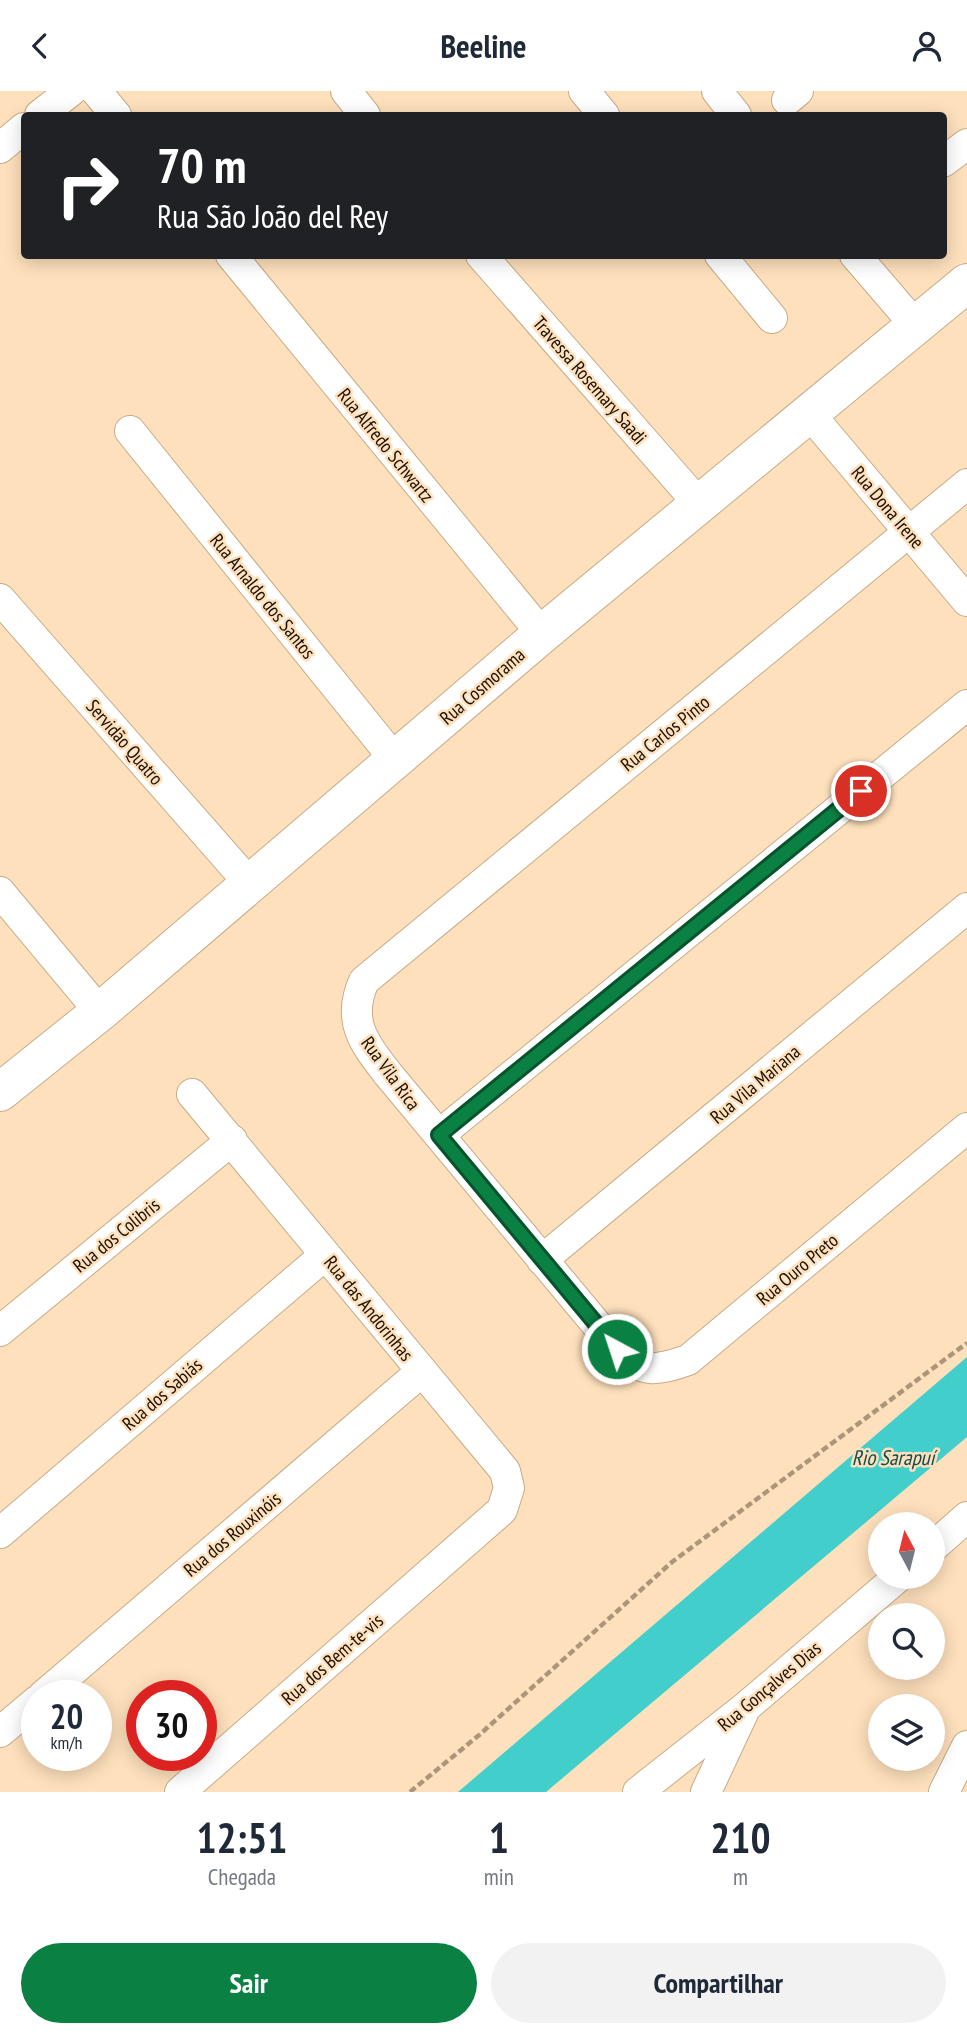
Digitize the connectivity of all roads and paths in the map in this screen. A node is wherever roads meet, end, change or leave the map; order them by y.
1 (71, 91) edge
2 (96, 91) edge
3 (346, 91) edge
4 (584, 91) edge
5 (716, 91) edge
6 (44, 112) edge
7 (114, 112) edge
8 (363, 112) edge
9 (602, 112) edge
10 (734, 112) edge
11 (21, 130) edge
12 (967, 144) edge
13 (0, 148) edge
14 (947, 159) edge
15 (234, 259) edge
16 (485, 259) edge
17 (723, 259) edge
18 (858, 259) edge
19 (967, 283) edge
20 (772, 318) dead end
21 (916, 326) junction
22 (809, 413) junction
23 (130, 431) dead end
24 (967, 484) edge
25 (699, 504) junction
26 (909, 532) junction
27 (0, 599) edge
28 (967, 601) edge
29 (542, 634) junction
30 (967, 705) edge
31 (396, 761) junction
32 (250, 884) junction
33 (0, 892) edge
34 (967, 908) edge
35 (363, 981) joint
36 (100, 1012) junction
37 (0, 1092) edge
38 (191, 1094) dead end
39 (967, 1128) edge
40 (439, 1135) junction
41 (232, 1140) junction
42 (325, 1255) junction
43 (542, 1260) junction
44 (0, 1331) edge
45 (967, 1343) edge
46 (617, 1349) joint
47 (422, 1372) junction
48 (967, 1517) edge
49 (484, 1527) joint
50 (0, 1533) edge
51 (945, 1536) edge
52 (884, 1589) edge
53 (62, 1680) edge
54 (747, 1706) junction
55 (21, 1714) edge
56 (0, 1732) edge
57 (967, 1746) edge
58 (180, 1792) edge
59 (410, 1792) edge
60 (638, 1792) edge
61 (706, 1792) edge
62 (944, 1792) edge

1 - 6 street
2 - 7 street
3 - 8 street
4 - 9 street
5 - 10 street
11 - 13 street
12 - 14 street
15 - 29 street, Rua Alfredo Schwartz
16 - 25 street, Travessa Rosemary Saadi
17 - 20 street
18 - 21 street
19 - 21 main road, Rua Cosmorama
21 - 22 main road, Rua Cosmorama
22 - 25 main road, Rua Cosmorama
22 - 26 street, Rua Dona Irene
23 - 31 street, Rua Arnaldo dos Santos
24 - 26 street, Rua Carlos Pinto
25 - 29 main road, Rua Cosmorama
26 - 28 street, Rua Dona Irene
26 - 35 street, Rua Carlos Pinto
27 - 32 street, Servidão Quatro
29 - 31 main road, Rua Cosmorama
30 - 40 street
31 - 32 main road, Rua Cosmorama
32 - 36 main road, Rua Cosmorama
33 - 36 street
34 - 43 street, Rua Vila Mariana
35 - 40 street, Rua Vila Rica
36 - 37 main road, Rua Cosmorama
38 - 41 street, Rua das Andorinhas
39 - 46 street, Rua Ouro Preto
40 - 43 street, Rua Vila Rica
41 - 42 street, Rua das Andorinhas
41 - 44 street, Rua dos Colibris
42 - 47 street, Rua das Andorinhas
42 - 50 street, Rua dos Sabiás
43 - 46 street, Rua Vila Rica
45 - 59 path
47 - 49 street, Rua das Andorinhas
47 - 53 street, Rua dos Rouxinóis
48 - 51 street
49 - 58 street, Rua dos Bem-te-vis
52 - 54 street, Rua Gonçalves Dias
54 - 60 street, Rua Gonçalves Dias
54 - 61 street
55 - 56 street
57 - 62 street

